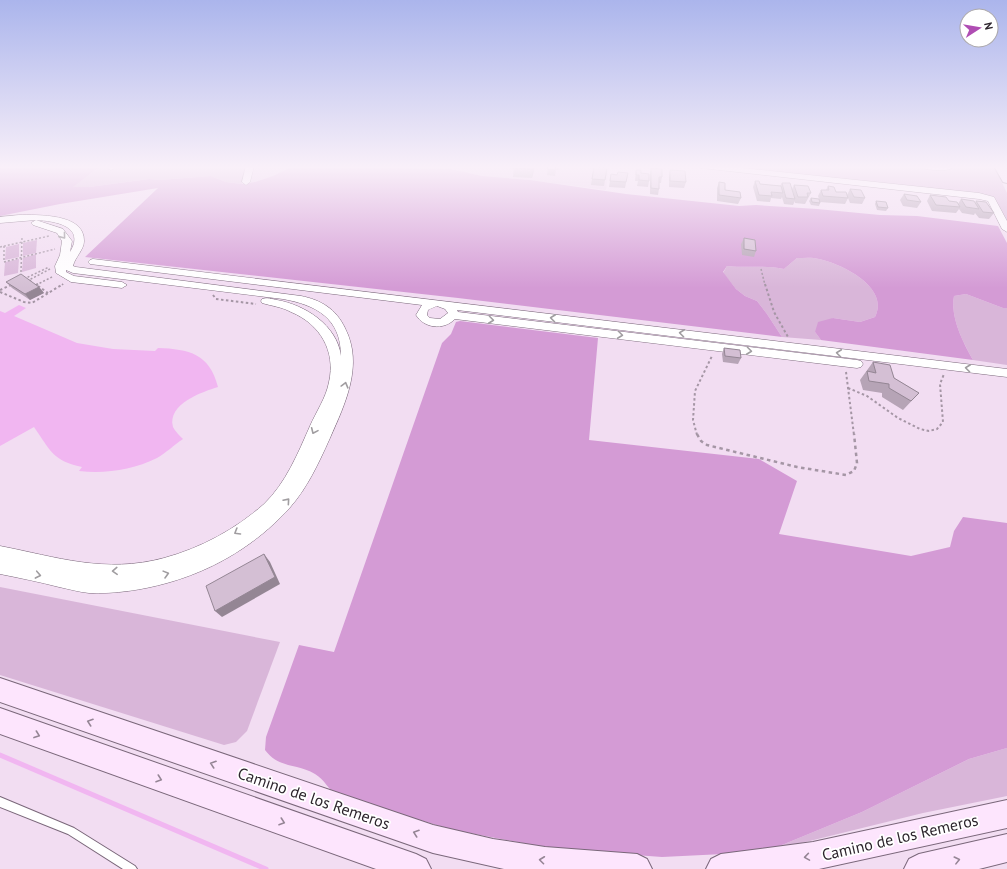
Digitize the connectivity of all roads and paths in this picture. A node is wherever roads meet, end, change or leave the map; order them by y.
1 (995, 207) edge
2 (0, 220) edge
3 (0, 225) edge
4 (1007, 229) edge
5 (54, 235) dead end
6 (22, 237) dead end
7 (21, 242) junction
8 (4, 246) junction
9 (0, 247) edge
10 (61, 248) dead end
11 (21, 258) junction
12 (93, 262) dead end
13 (56, 268) junction
14 (761, 268) dead end
15 (21, 272) dead end
16 (20, 280) edge
17 (58, 280) dead end
18 (14, 284) edge
19 (36, 285) junction
20 (0, 291) edge
21 (211, 291) junction
22 (48, 293) junction
23 (262, 305) dead end
24 (319, 305) junction
25 (304, 313) junction
26 (337, 323) junction
27 (322, 328) junction
28 (712, 342) junction
29 (795, 347) junction
30 (845, 362) junction
31 (941, 370) junction
32 (1007, 373) edge
33 (1007, 382) edge
34 (848, 387) junction
35 (0, 553) edge
36 (0, 568) edge
37 (0, 690) edge
38 (0, 721) edge
39 (0, 802) edge
40 (1007, 814) edge
41 (1007, 848) edge
42 (132, 869) edge
43 (416, 869) edge
44 (637, 869) edge
45 (721, 869) edge
46 (919, 869) edge

1 - 4 street
2 - 21 street
3 -> 13 street
5 - 7 path
6 - 7 path
7 - 8 path
7 - 11 path
8 - 9 path
8 - 11 path
10 - 11 path
11 - 15 path
12 - 28 street
13 - 16 path
13 - 19 path
13 - 19 path
13 - 21 street
14 - 29 path
17 - 22 path
18 - 20 path
19 - 22 path
20 - 22 path
21 - 23 path
21 - 24 street
21 - 25 street
24 - 25 street
24 - 26 street
25 - 27 street
26 - 27 street
36 -> 26 street
27 -> 35 street
28 - 29 street
28 -> 30 street
28 - 34 path
31 -> 29 street
30 - 31 street
30 - 34 path
32 -> 31 street
31 - 33 street
31 - 34 path
44 -> 37 main road, Camino de los Remeros
38 -> 43 main road
39 - 42 lane
40 -> 45 main road, Camino de los Remeros
46 -> 41 main road

